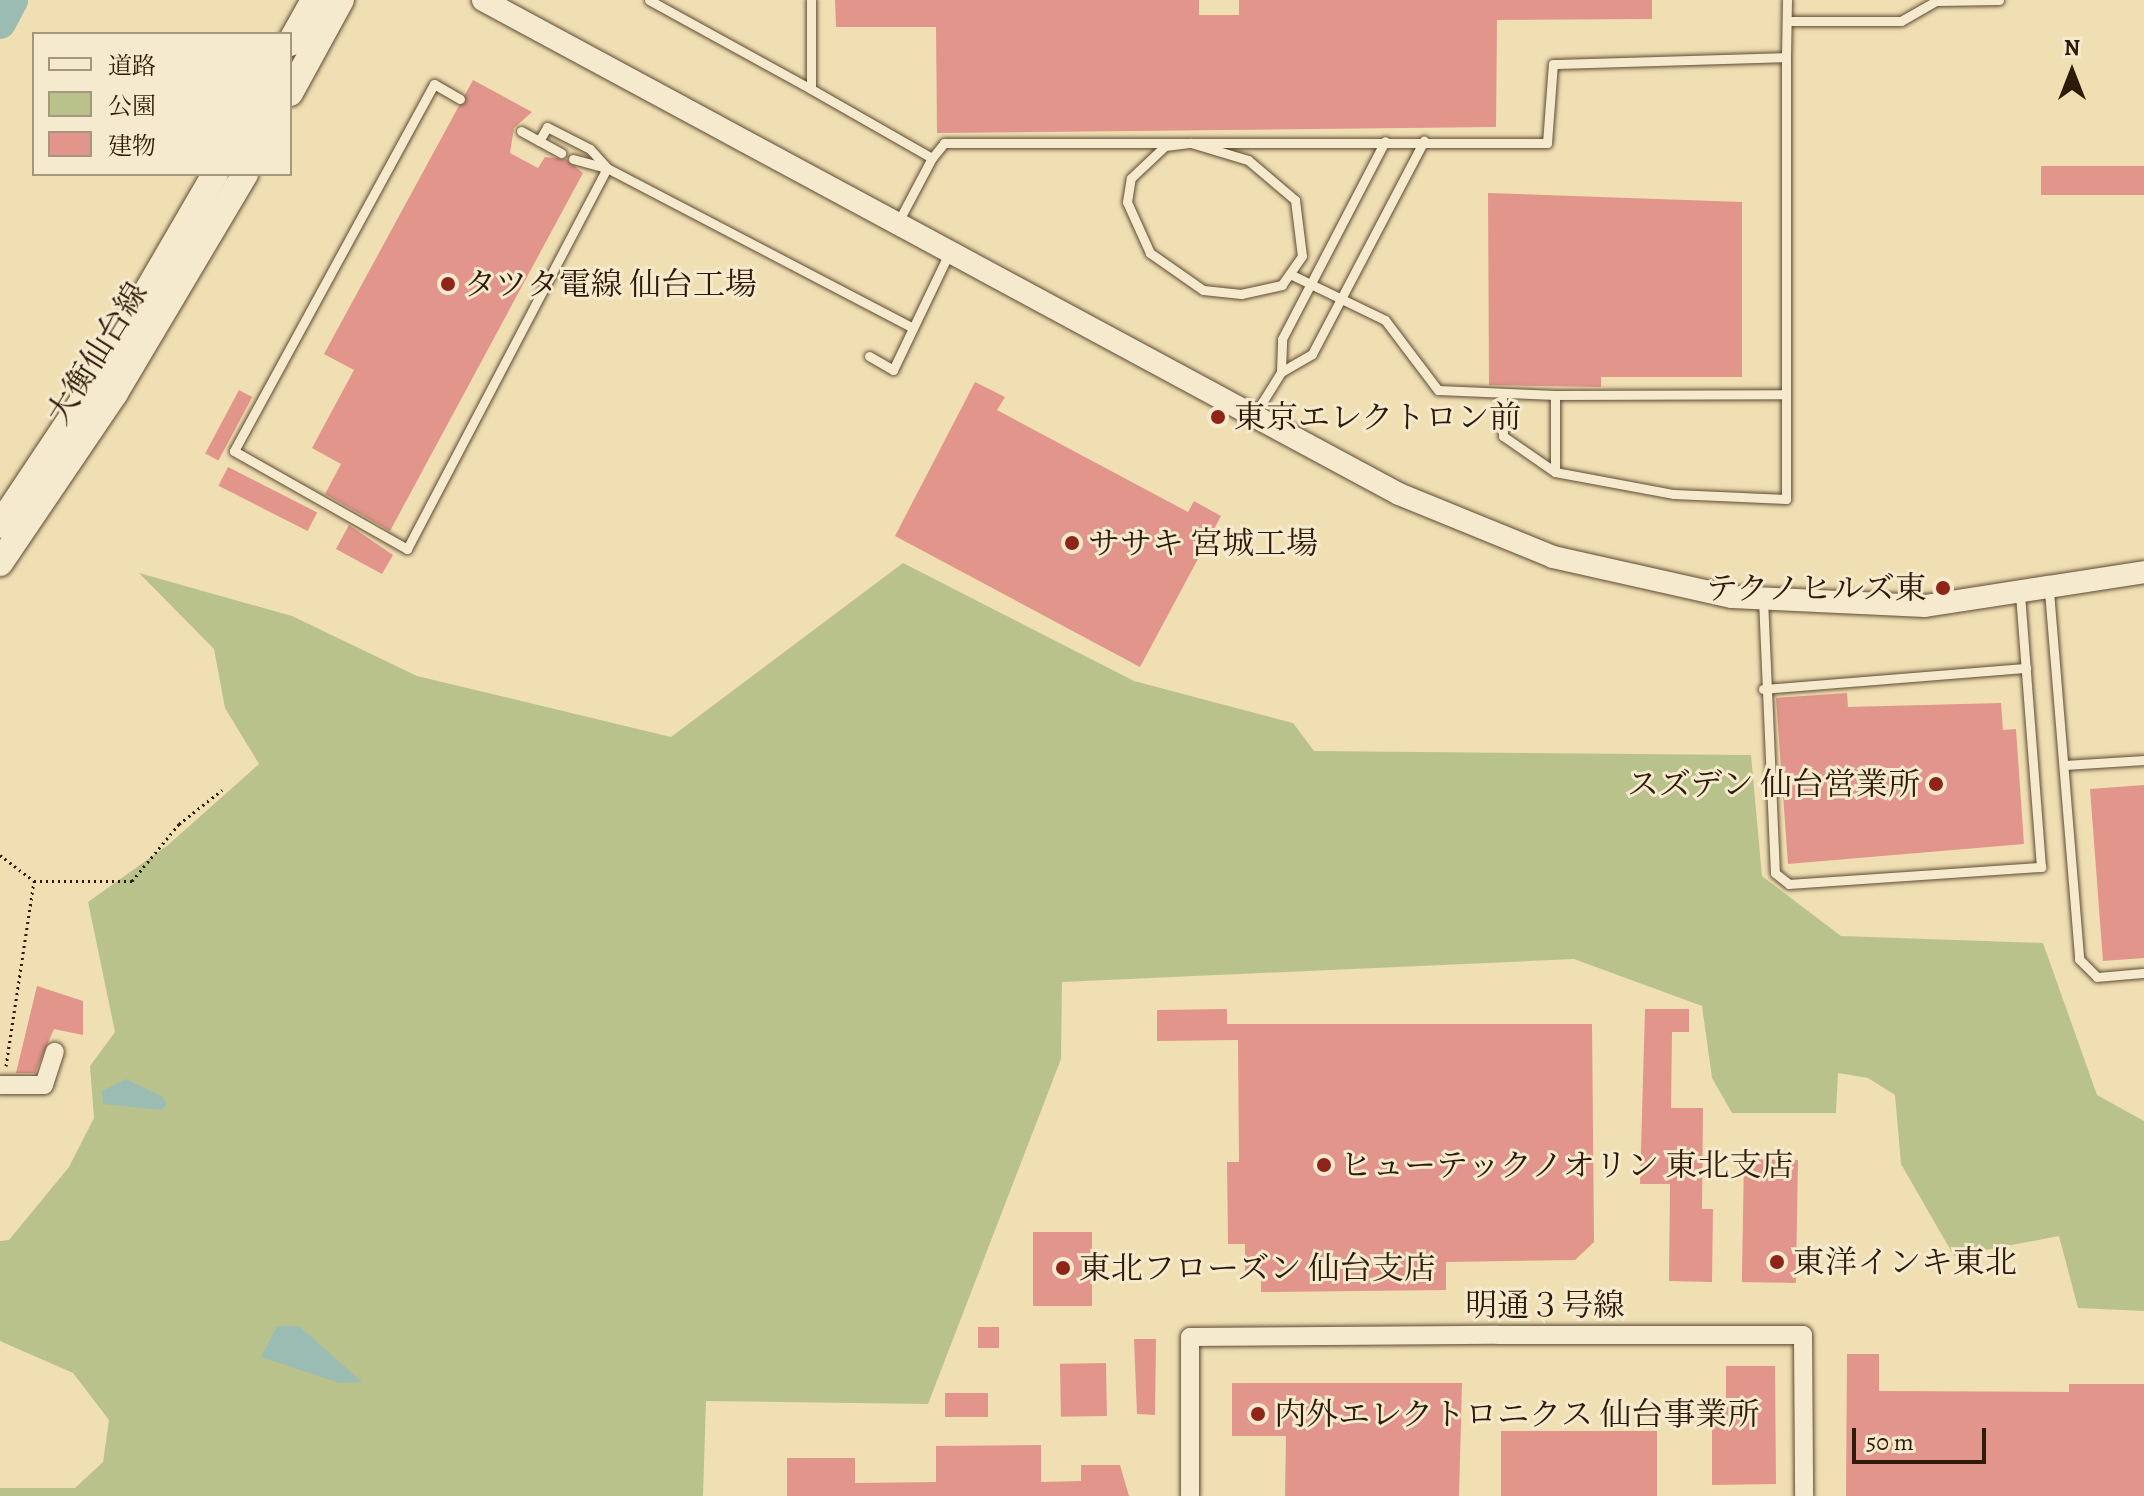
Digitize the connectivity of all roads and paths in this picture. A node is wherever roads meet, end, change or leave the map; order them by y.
1 (314, 0) edge
2 (341, 0) edge
3 (483, 0) edge
4 (649, 0) edge
5 (811, 0) edge
6 (1787, 0) edge
7 (1935, 0) edge
8 (1999, 0) edge
9 (1787, 21) junction
10 (292, 39) edge
11 (1786, 57) junction
12 (292, 89) edge
13 (811, 89) junction
14 (460, 99) dead end
15 (521, 131) dead end
16 (539, 141) junction
17 (1385, 141) junction
18 (1424, 141) junction
19 (1191, 143) junction
20 (561, 153) dead end
21 (932, 158) junction
22 (573, 159) dead end
23 (607, 168) junction
24 (214, 176) edge
25 (244, 176) edge
26 (897, 224) junction
27 (949, 253) junction
28 (1292, 275) junction
29 (1312, 284) junction
30 (1341, 299) junction
31 (913, 328) junction
32 (869, 356) dead end
33 (1281, 372) junction
34 (1785, 394) junction
35 (1502, 395) junction
36 (1555, 395) junction
37 (1253, 417) junction
38 (1555, 472) junction
39 (0, 525) edge
40 (0, 563) edge
41 (2144, 572) edge
42 (2049, 591) junction
43 (2020, 595) junction
44 (1763, 599) junction
45 (2026, 668) junction
46 (1763, 689) junction
47 (2144, 760) edge
48 (2065, 765) junction
49 (222, 790) dead end
50 (0, 855) edge
51 (34, 881) junction
52 (2144, 973) edge
53 (55, 1052) dead end
54 (0, 1083) edge
55 (1190, 1496) edge
56 (1804, 1496) edge

1 - 10 main road
2 - 12 main road
3 - 26 street
4 - 13 lane
5 - 13 lane
6 - 9 lane
7 - 8 lane
7 - 9 lane
9 - 11 lane
11 - 18 lane
11 - 34 lane
13 - 21 lane
14 - 23 lane
15 - 16 lane
16 - 20 lane
16 - 23 lane
17 - 18 lane
17 - 19 lane
17 - 29 lane
18 - 30 lane
19 - 21 lane
19 - 28 lane
19 - 28 lane
21 - 26 lane
22 - 23 lane
23 - 31 lane
24 - 39 main road, 大衡仙台線
25 - 40 main road, 大衡仙台線
26 - 27 street
27 - 31 lane
27 - 37 street
28 - 29 lane
29 - 30 lane
29 - 33 lane
30 - 33 lane
30 - 35 lane
31 - 32 lane
33 - 37 lane
34 - 36 lane
34 - 38 lane
35 - 36 lane
35 - 38 lane
36 - 38 lane
37 - 44 street
41 - 42 street
42 - 43 street
42 - 48 lane
43 - 44 street
43 - 45 lane
44 - 46 lane
45 - 46 lane
45 - 46 lane
47 - 48 lane
48 - 52 lane
49 - 51 path
50 - 51 path
51 - 54 path
53 - 54 street
55 - 56 street, 明通３号線

